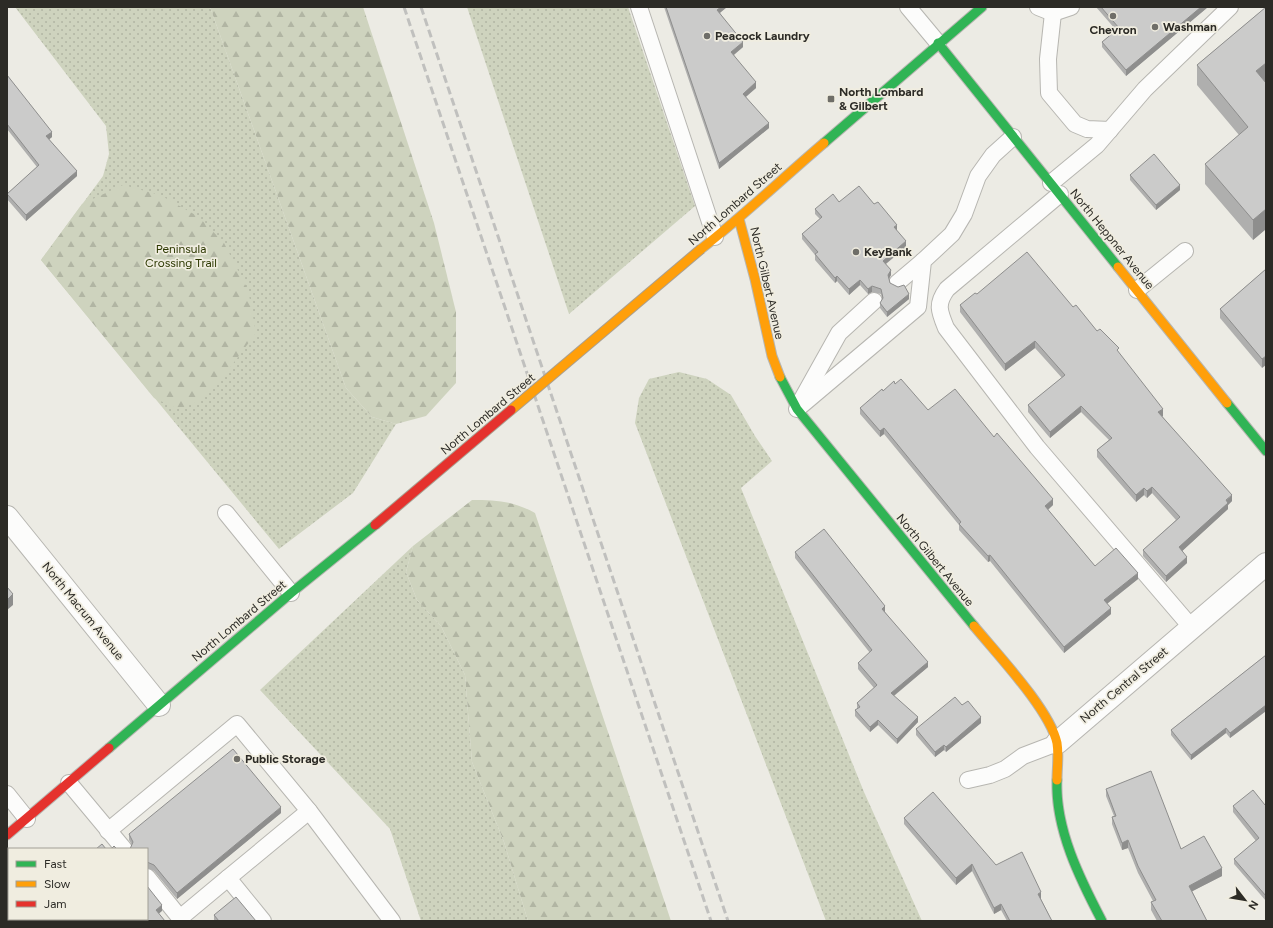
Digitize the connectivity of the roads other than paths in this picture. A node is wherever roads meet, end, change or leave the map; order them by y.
1 (640, 7) edge
2 (908, 7) edge
3 (982, 7) edge
4 (1038, 7) edge
5 (1071, 7) edge
6 (1230, 7) edge
7 (1053, 13) junction
8 (938, 43) junction
9 (1110, 130) junction
10 (1013, 137) junction
11 (1055, 189) junction
12 (739, 219) junction
13 (715, 237) junction
14 (1185, 252) dead end
15 (922, 261) junction
16 (897, 283) dead end
17 (1136, 290) junction
18 (874, 302) dead end
19 (797, 409) junction
20 (1266, 451) edge
21 (226, 513) dead end
22 (7, 517) edge
23 (1266, 564) edge
24 (291, 593) junction
25 (1192, 628) junction
26 (159, 705) junction
27 (1057, 743) junction
28 (968, 780) dead end
29 (69, 783) junction
30 (7, 794) edge
31 (309, 811) junction
32 (27, 819) junction
33 (108, 831) junction
34 (7, 835) edge
35 (123, 848) edge
36 (148, 878) edge
37 (228, 878) junction
38 (263, 921) edge
39 (392, 921) edge
40 (1102, 921) edge

1 - 13 lane
2 - 8 lane
3 - 8 street, North Lombard Street
4 - 7 lane
5 - 7 lane
6 - 9 lane
7 - 9 lane
8 - 10 street, North Heppner Avenue
8 - 12 street, North Lombard Street
9 - 11 lane
10 - 11 street, North Heppner Avenue
10 - 15 lane
11 - 17 street, North Heppner Avenue
11 - 25 lane
12 - 13 street, North Lombard Street
12 - 19 street, North Gilbert Avenue
13 - 24 street, North Lombard Street, bridge
14 - 17 lane
15 - 16 lane
15 - 19 lane
17 - 20 street, North Heppner Avenue
18 - 19 lane
19 - 27 street, North Gilbert Avenue
21 - 24 lane
22 - 26 street, North Macrum Avenue
23 - 25 street, North Central Street
24 - 26 street, North Lombard Street
25 - 27 street, North Central Street
26 - 29 street, North Lombard Street
27 - 28 lane, North Central Street
27 - 40 street, North Gilbert Avenue
29 - 32 street, North Lombard Street
29 - 33 lane
30 - 32 lane
31 - 33 lane
31 - 37 lane
31 - 39 lane
32 - 34 street, North Lombard Street
33 - 35 lane
36 - 37 lane
37 - 38 lane

